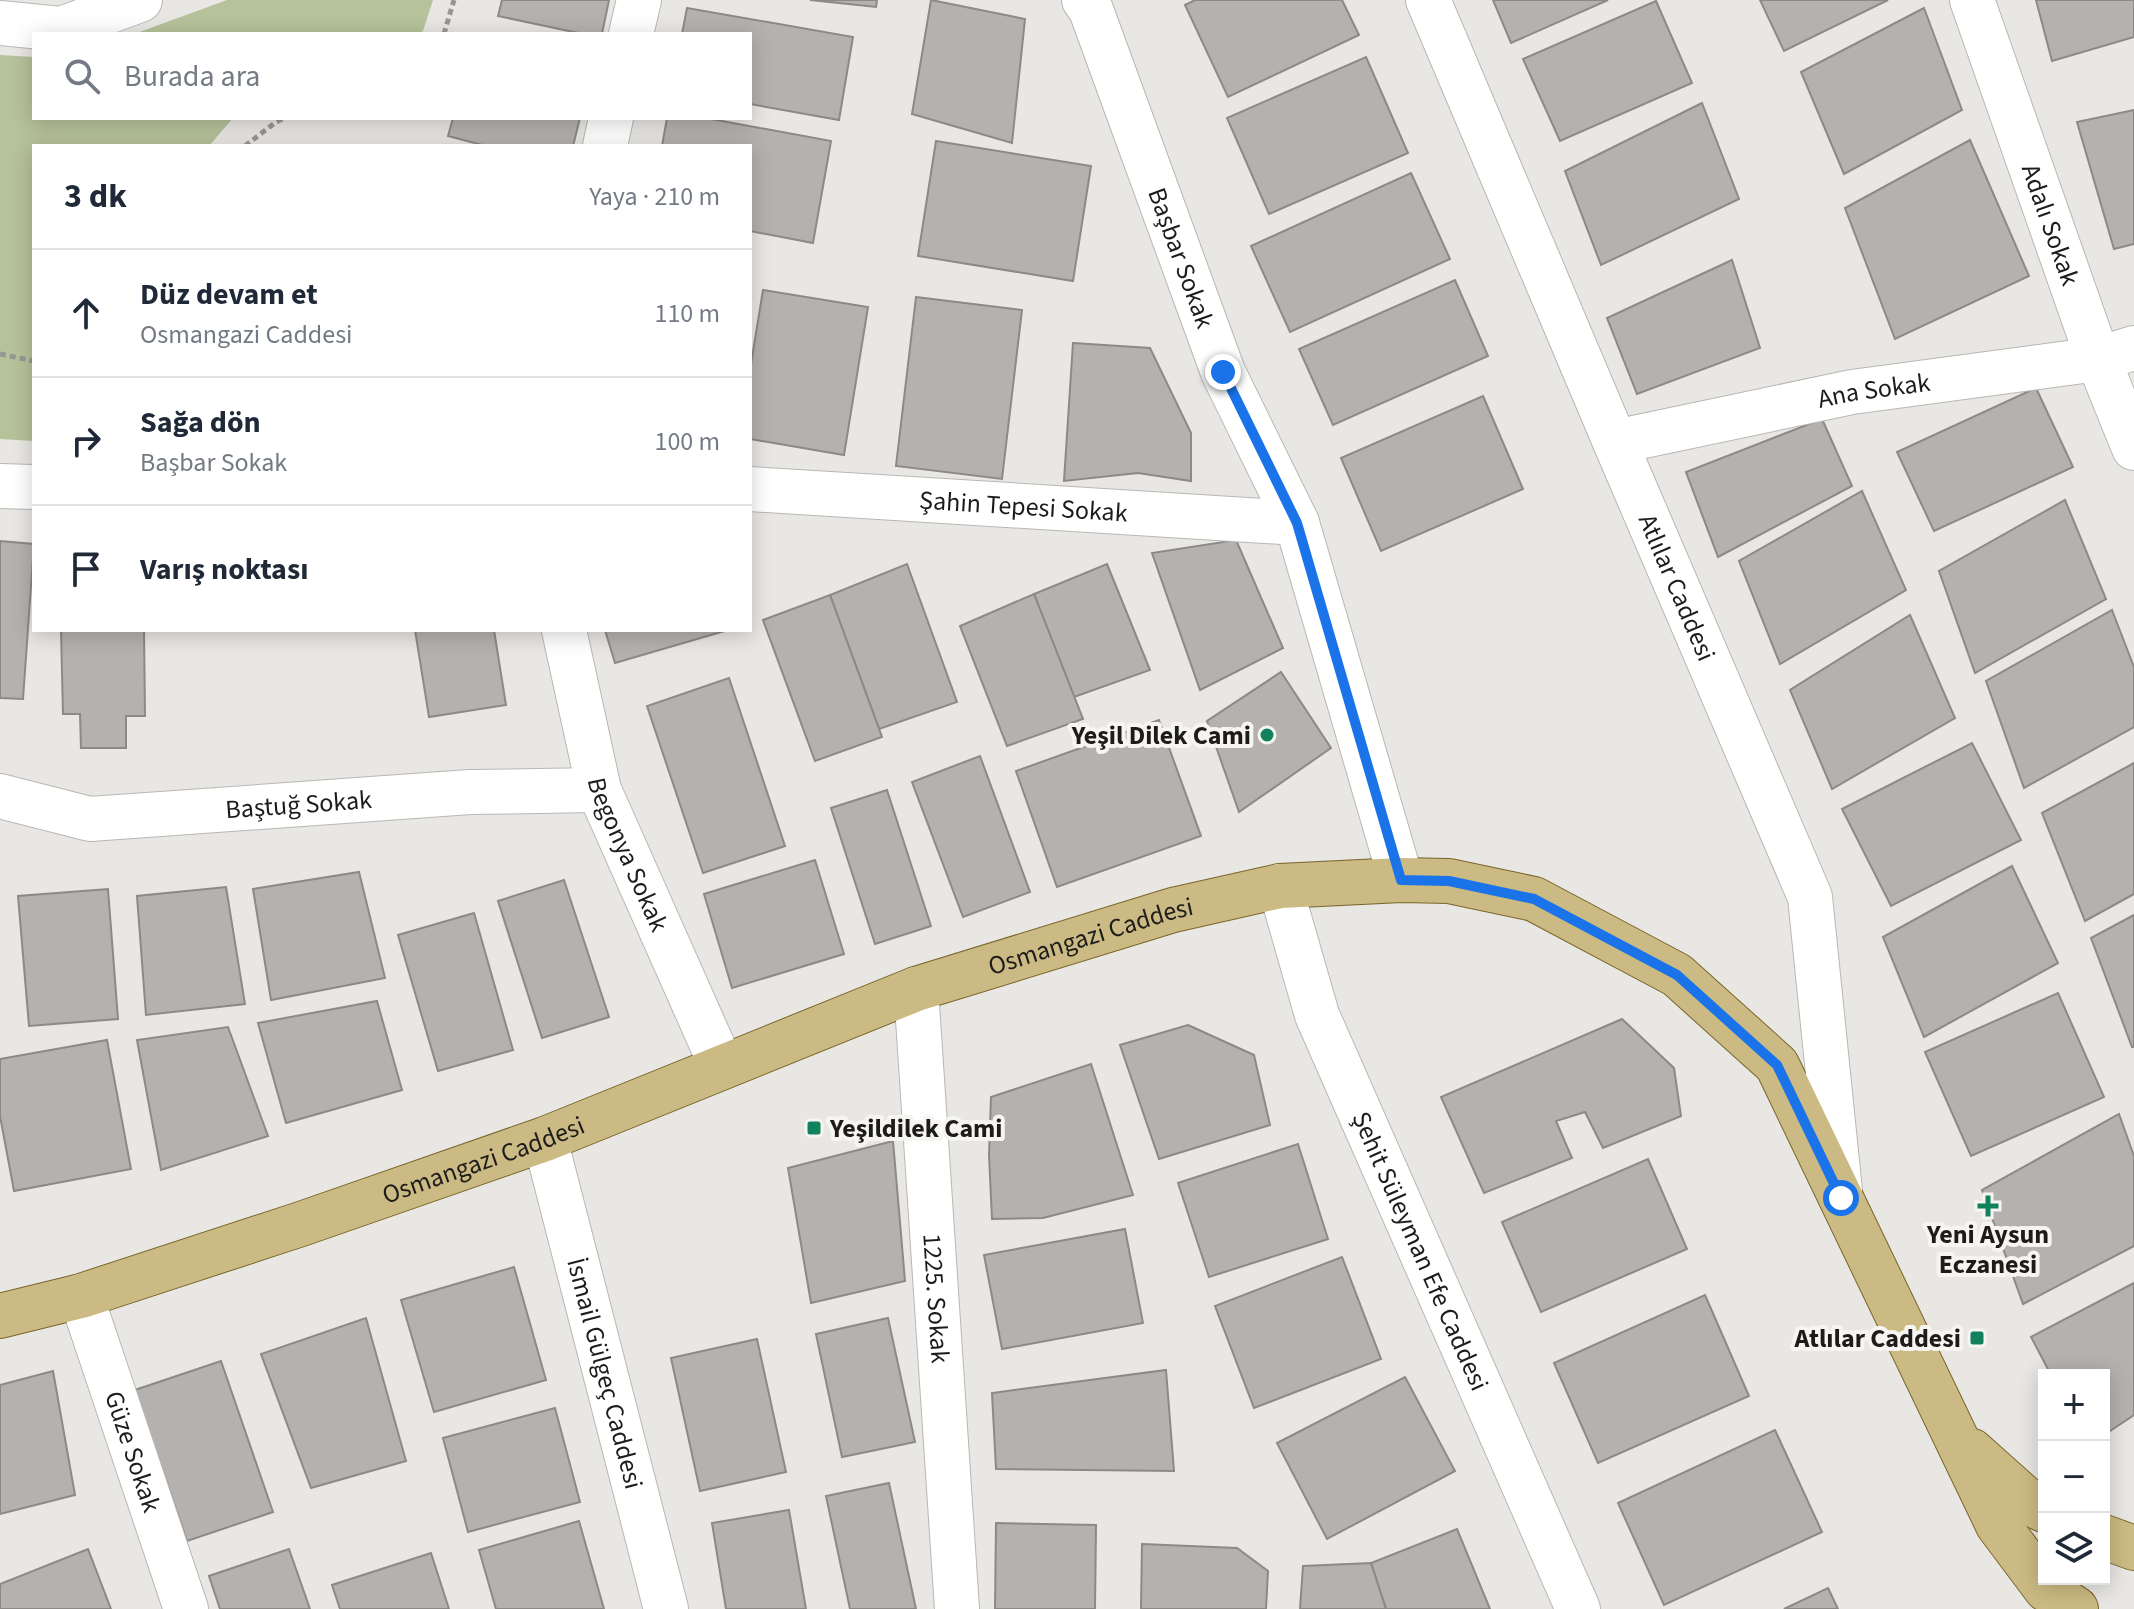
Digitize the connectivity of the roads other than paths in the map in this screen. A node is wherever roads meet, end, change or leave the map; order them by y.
1 (140, 0) edge
2 (639, 0) edge
3 (1084, 0) edge
4 (1428, 0) edge
5 (1972, 0) edge
6 (0, 23) edge
7 (631, 32) edge
8 (611, 120) edge
9 (605, 144) edge
10 (2116, 353) edge
11 (1615, 442) junction
12 (2134, 448) edge
13 (0, 486) edge
14 (32, 487) edge
15 (752, 489) edge
16 (1297, 523) junction
17 (564, 632) edge
18 (599, 790) junction
19 (0, 796) edge
20 (1401, 880) junction
21 (1280, 886) junction
22 (916, 989) junction
23 (722, 1067) junction
24 (545, 1139) junction
25 (1841, 1198) junction
26 (81, 1296) junction
27 (0, 1316) edge
28 (1954, 1434) junction
29 (2038, 1507) edge
30 (2110, 1539) edge
31 (2134, 1548) edge
32 (186, 1609) edge
33 (666, 1609) edge
34 (957, 1609) edge
35 (1578, 1609) edge
36 (2076, 1609) edge

1 - 6 street
2 - 7 street
3 - 16 street, Başbar Sokak
4 - 11 street, Atlılar Caddesi
5 - 10 street, Adalı Sokak
8 - 9 street
10 - 11 street, Ana Sokak
10 - 12 street, Adalı Sokak
11 - 25 street, Atlılar Caddesi
13 - 14 street
15 - 16 street, Şahin Tepesi Sokak
16 - 20 street, Başbar Sokak
17 - 18 street, Begonya Sokak
18 - 19 street, Baştuğ Sokak
18 - 23 street, Begonya Sokak
20 - 21 main road, Osmangazi Caddesi
20 - 25 main road, Osmangazi Caddesi
21 - 22 main road, Osmangazi Caddesi
21 - 35 street, Şehit Süleyman Efe Caddesi
22 - 23 main road, Osmangazi Caddesi
22 - 34 street, 1225. Sokak
23 - 24 main road, Osmangazi Caddesi
24 - 26 main road, Osmangazi Caddesi
24 - 33 street, İsmail Gülgeç Caddesi
25 - 28 main road, Osmangazi Caddesi
26 - 27 main road, Osmangazi Caddesi
26 - 32 street, Güze Sokak
28 - 29 main road
28 - 36 main road, Osmangazi Caddesi
30 - 31 main road

